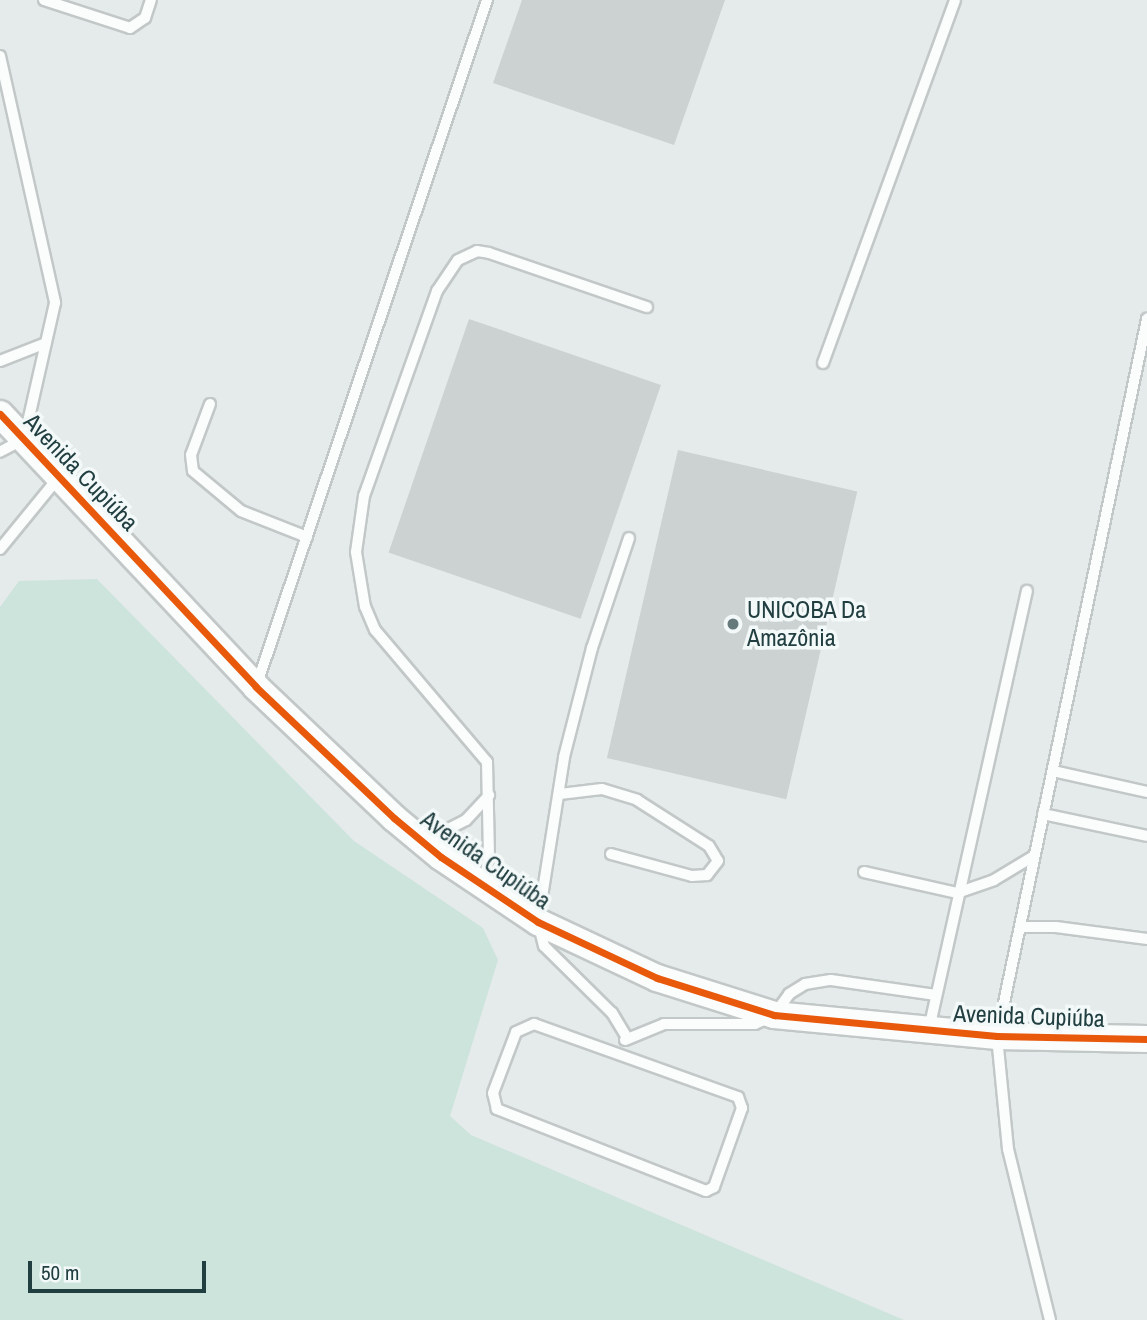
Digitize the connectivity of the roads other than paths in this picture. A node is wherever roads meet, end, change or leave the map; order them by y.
1 (44, 0) edge
2 (151, 0) edge
3 (487, 0) edge
4 (955, 0) edge
5 (0, 56) edge
6 (647, 307) dead end
7 (1147, 319) edge
8 (46, 343) junction
9 (0, 361) edge
10 (823, 363) dead end
11 (209, 404) dead end
12 (0, 414) edge
13 (24, 439) junction
14 (0, 452) edge
15 (59, 477) junction
16 (307, 537) junction
17 (629, 538) dead end
18 (0, 549) edge
19 (1027, 592) dead end
20 (256, 687) junction
21 (1053, 771) junction
22 (1147, 792) edge
23 (489, 794) junction
24 (561, 794) junction
25 (1043, 814) junction
26 (1147, 836) edge
27 (423, 842) junction
28 (611, 854) dead end
29 (1034, 856) junction
30 (864, 872) dead end
31 (482, 887) junction
32 (957, 893) junction
33 (538, 922) junction
34 (1020, 928) junction
35 (1147, 939) edge
36 (936, 995) junction
37 (774, 1015) junction
38 (928, 1031) junction
39 (626, 1036) junction
40 (997, 1036) junction
41 (1147, 1039) edge
42 (622, 1053) junction
43 (1050, 1320) edge

1 - 2 lane
3 - 16 lane
4 - 10 lane
5 - 8 lane
6 - 23 lane
7 - 21 lane
8 - 9 lane
8 - 13 lane
11 - 16 lane
12 - 13 street, Avenida Cupiúba
13 - 14 lane
13 - 15 street, Avenida Cupiúba
15 - 18 lane
15 - 20 street, Avenida Cupiúba
16 - 20 lane
17 - 24 lane
19 - 32 lane
20 - 27 street, Avenida Cupiúba
21 - 22 lane
21 - 25 lane
23 - 27 lane
23 - 31 lane
24 - 28 lane
24 - 33 lane
25 - 26 lane
25 - 29 lane
27 - 31 street, Avenida Cupiúba
29 - 32 lane
29 - 34 lane
30 - 32 lane
31 - 33 street, Avenida Cupiúba
32 - 36 lane
33 - 37 street, Avenida Cupiúba
33 - 39 lane
34 - 35 lane
34 - 40 lane
36 - 37 lane
36 - 38 lane
37 - 38 street, Avenida Cupiúba
37 - 39 lane
38 - 40 street, Avenida Cupiúba
39 - 42 lane
40 - 41 street, Avenida Cupiúba
40 - 43 lane
42 - 42 lane

